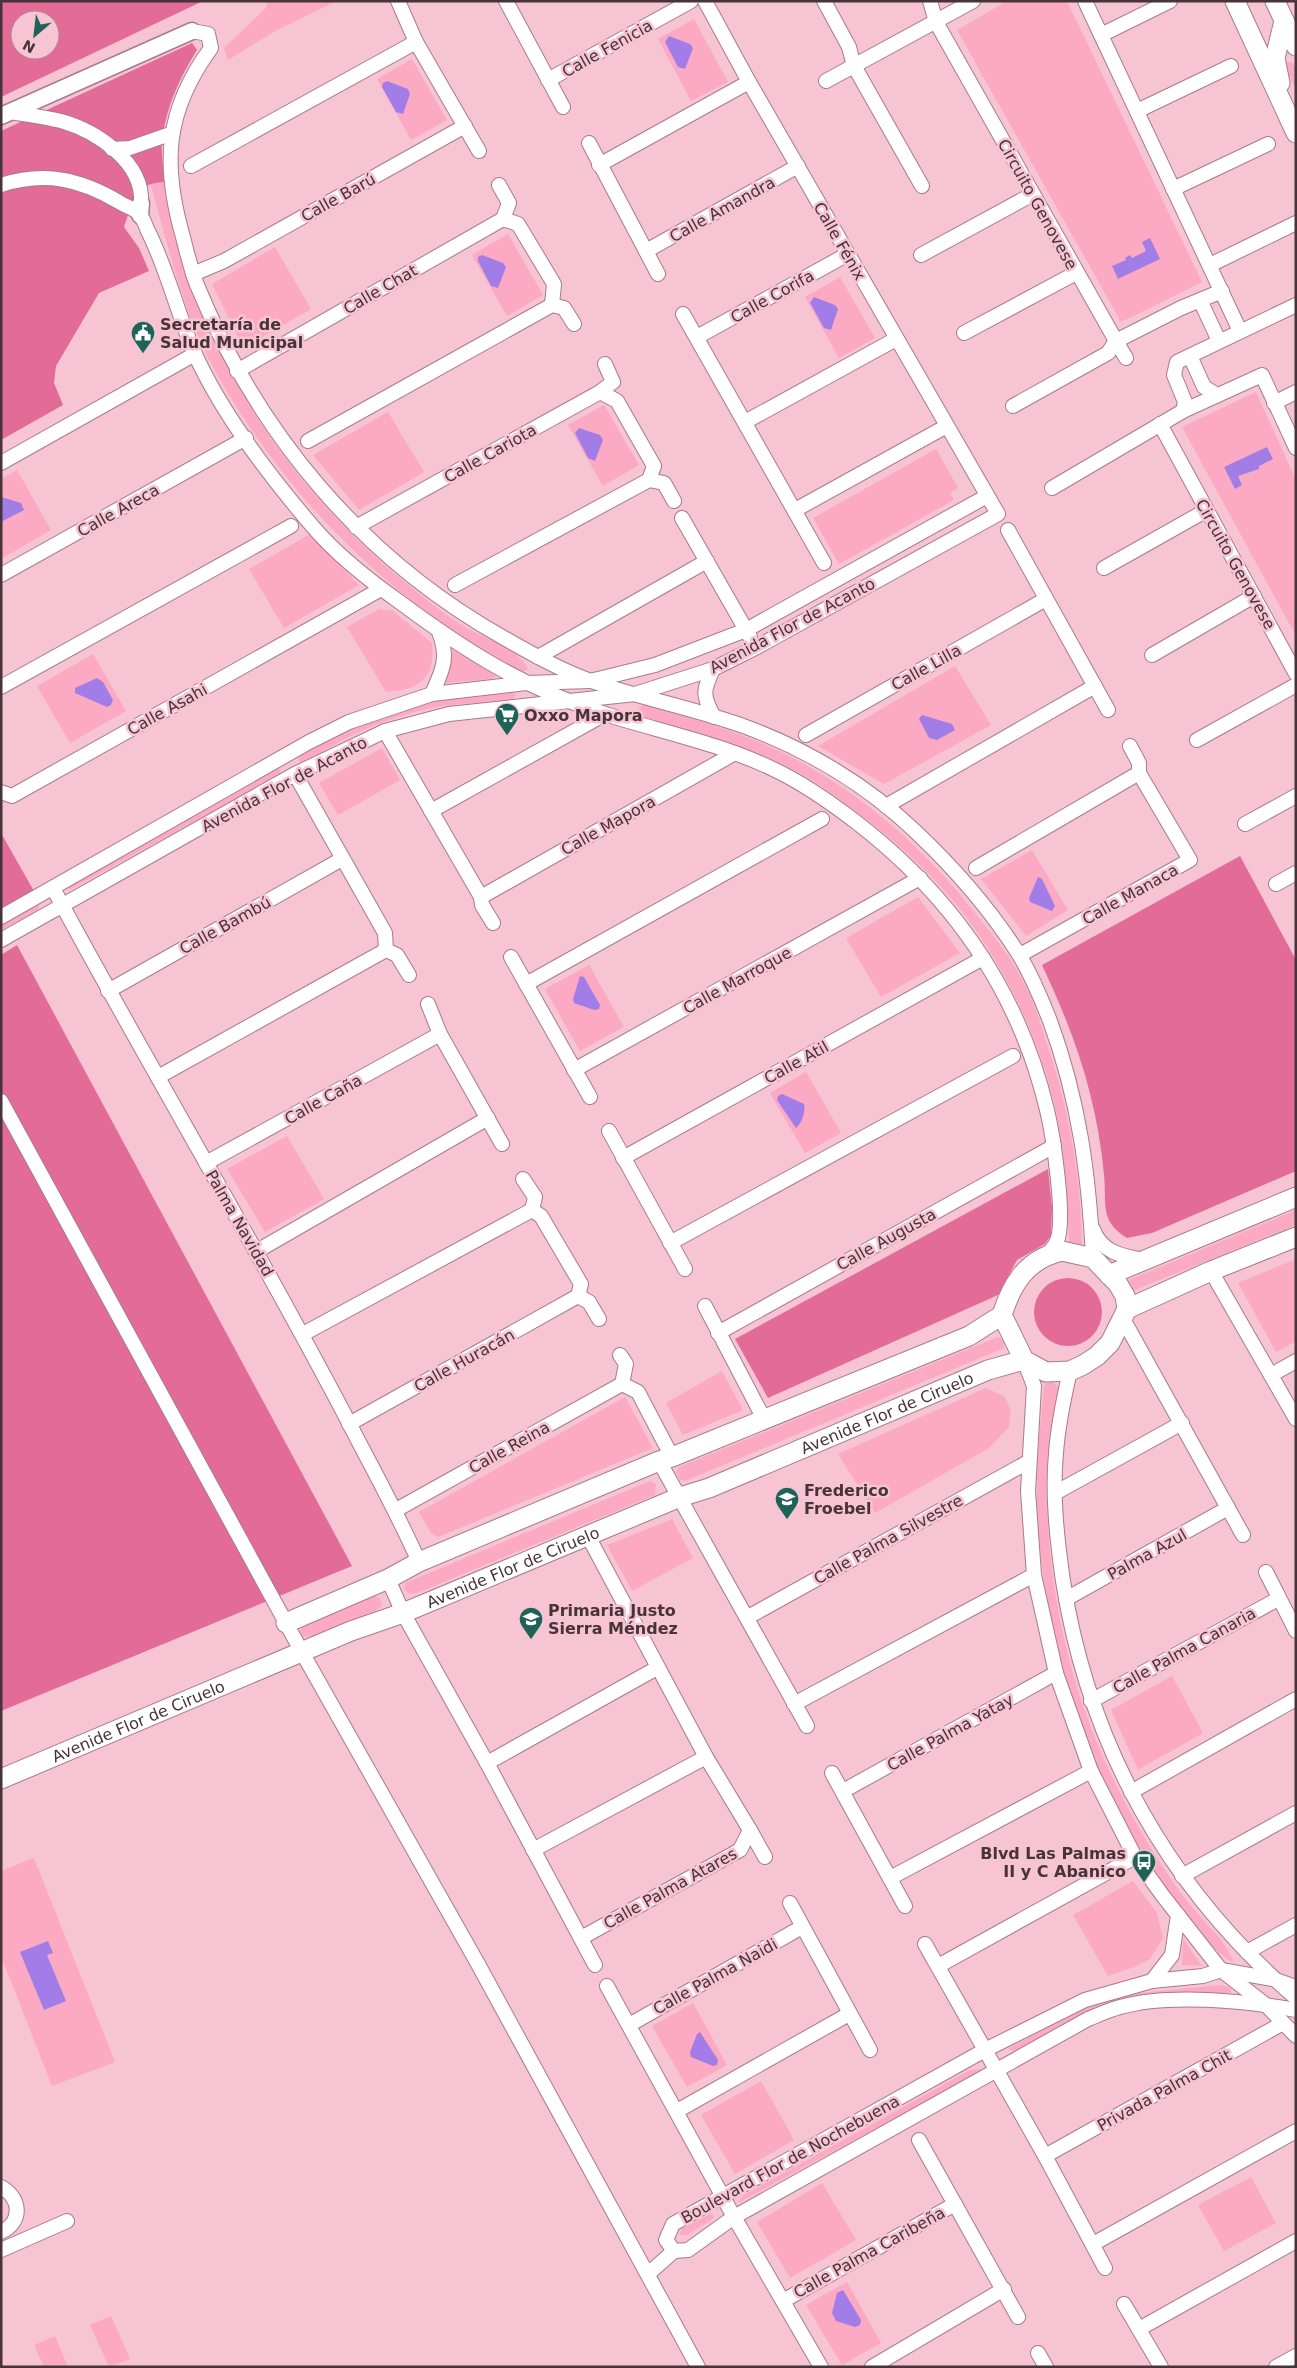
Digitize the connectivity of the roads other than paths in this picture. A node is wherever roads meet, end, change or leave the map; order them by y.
1 (398, 1) edge
2 (506, 1) edge
3 (692, 1) edge
4 (706, 1) edge
5 (824, 1) edge
6 (930, 1) edge
7 (973, 1) edge
8 (1085, 1) edge
9 (1170, 1) edge
10 (1235, 1) edge
11 (1275, 1) edge
12 (1284, 21) junction
13 (936, 22) junction
14 (192, 31) joint
15 (1101, 35) junction
16 (416, 42) junction
17 (1296, 46) edge
18 (854, 66) junction
19 (1231, 66) dead end
20 (548, 80) junction
21 (826, 81) dead end
22 (748, 82) junction
23 (563, 107) dead end
24 (1137, 111) junction
25 (6, 114) edge
26 (1296, 116) edge
27 (465, 126) junction
28 (170, 134) junction
29 (1296, 134) edge
30 (589, 143) dead end
31 (1268, 144) dead end
32 (112, 149) junction
33 (479, 151) dead end
34 (599, 165) junction
35 (192, 166) dead end
36 (798, 166) junction
37 (1, 185) edge
38 (499, 185) dead end
39 (922, 186) dead end
40 (1173, 189) junction
41 (1033, 194) junction
42 (141, 209) junction
43 (503, 219) junction
44 (1296, 223) edge
45 (646, 251) junction
46 (848, 254) junction
47 (921, 255) dead end
48 (1210, 265) junction
49 (1076, 272) junction
50 (193, 274) junction
51 (658, 274) dead end
52 (1222, 291) junction
53 (1200, 300) junction
54 (552, 305) junction
55 (683, 314) dead end
56 (574, 324) dead end
57 (1240, 331) junction
58 (964, 333) dead end
59 (697, 338) junction
60 (896, 339) junction
61 (1116, 341) junction
62 (1220, 341) junction
63 (190, 356) junction
64 (1190, 356) junction
65 (1126, 358) dead end
66 (605, 364) dead end
67 (237, 371) junction
68 (600, 392) junction
69 (1296, 392) edge
70 (1217, 395) junction
71 (1274, 402) junction
72 (1013, 406) dead end
73 (1183, 411) junction
74 (745, 422) junction
75 (1160, 424) junction
76 (945, 427) junction
77 (308, 441) dead end
78 (240, 442) junction
79 (1296, 448) edge
80 (1, 463) edge
81 (649, 480) junction
82 (1052, 488) dead end
83 (987, 496) junction
84 (674, 501) dead end
85 (795, 510) junction
86 (1207, 510) junction
87 (998, 514) joint
88 (682, 518) dead end
89 (291, 526) dead end
90 (356, 528) junction
91 (1008, 530) dead end
92 (707, 561) junction
93 (824, 563) dead end
94 (1104, 568) dead end
95 (1, 575) edge
96 (456, 585) dead end
97 (381, 589) junction
98 (1254, 596) junction
99 (1046, 600) junction
100 (746, 630) junction
101 (439, 632) junction
102 (755, 648) junction
103 (1152, 655) dead end
104 (538, 657) junction
105 (713, 669) junction
106 (1296, 674) edge
107 (590, 681) junction
108 (527, 683) junction
109 (1296, 685) edge
110 (1095, 686) junction
111 (1, 687) edge
112 (432, 694) junction
113 (634, 694) junction
114 (568, 701) junction
115 (1108, 710) dead end
116 (605, 714) junction
117 (714, 717) junction
118 (385, 731) junction
119 (806, 734) dead end
120 (1196, 740) dead end
121 (1130, 746) dead end
122 (735, 753) junction
123 (1139, 773) junction
124 (295, 774) junction
125 (1, 792) edge
126 (1296, 796) edge
127 (886, 806) junction
128 (430, 811) junction
129 (822, 819) dead end
130 (1245, 824) dead end
131 (342, 860) junction
132 (976, 868) dead end
133 (1296, 873) edge
134 (920, 878) junction
135 (1276, 884) dead end
136 (53, 888) junction
137 (481, 897) junction
138 (63, 907) junction
139 (1, 917) edge
140 (493, 923) dead end
141 (1, 940) edge
142 (386, 950) junction
143 (1020, 955) junction
144 (511, 956) dead end
145 (982, 958) junction
146 (409, 975) dead end
147 (526, 984) junction
148 (108, 991) junction
149 (428, 1004) dead end
150 (440, 1034) junction
151 (1013, 1056) dead end
152 (574, 1070) junction
153 (158, 1077) junction
154 (590, 1097) dead end
155 (1, 1101) edge
156 (488, 1118) junction
157 (609, 1131) dead end
158 (502, 1144) dead end
159 (1054, 1146) junction
160 (623, 1158) junction
161 (206, 1163) junction
162 (524, 1180) dead end
163 (1296, 1197) edge
164 (532, 1210) junction
165 (1091, 1222) junction
166 (1296, 1237) edge
167 (670, 1244) junction
168 (257, 1252) junction
169 (1048, 1254) junction
170 (1093, 1258) junction
171 (1144, 1260) junction
172 (685, 1269) dead end
173 (1211, 1271) junction
174 (1109, 1275) junction
175 (578, 1296) junction
176 (704, 1306) dead end
177 (1125, 1314) junction
178 (1002, 1315) junction
179 (599, 1319) dead end
180 (718, 1333) junction
181 (303, 1334) junction
182 (620, 1355) dead end
183 (1024, 1360) junction
184 (1296, 1361) edge
185 (1070, 1370) junction
186 (1271, 1375) junction
187 (622, 1384) junction
188 (1296, 1418) edge
189 (764, 1419) junction
190 (1182, 1423) junction
191 (349, 1424) junction
192 (666, 1459) junction
193 (1028, 1462) junction
194 (1055, 1493) junction
195 (680, 1497) junction
196 (1228, 1508) junction
197 (396, 1510) junction
198 (1243, 1535) dead end
199 (588, 1536) junction
200 (419, 1562) junction
201 (1266, 1572) dead end
202 (1034, 1574) junction
203 (388, 1579) junction
204 (1066, 1598) junction
205 (1278, 1599) junction
206 (403, 1613) junction
207 (748, 1617) junction
208 (286, 1624) junction
209 (1296, 1630) edge
210 (302, 1654) junction
211 (657, 1668) junction
212 (1056, 1673) junction
213 (1296, 1699) edge
214 (1091, 1701) junction
215 (794, 1704) junction
216 (807, 1726) dead end
217 (706, 1757) junction
218 (487, 1763) junction
219 (1091, 1771) junction
220 (832, 1773) dead end
221 (1, 1779) edge
222 (843, 1791) junction
223 (1131, 1792) junction
224 (1296, 1813) edge
225 (750, 1830) junction
226 (533, 1850) junction
227 (765, 1857) dead end
228 (1135, 1857) junction
229 (1182, 1876) junction
230 (890, 1878) junction
231 (790, 1904) dead end
232 (905, 1906) dead end
233 (1178, 1915) junction
234 (1296, 1925) edge
235 (802, 1927) junction
236 (581, 1938) junction
237 (925, 1944) dead end
238 (1247, 1952) junction
239 (595, 1965) dead end
240 (938, 1966) junction
241 (1221, 1970) junction
242 (1273, 1979) junction
243 (1152, 1981) junction
244 (607, 1986) dead end
245 (1296, 1987) edge
246 (1296, 1998) edge
247 (1266, 2005) junction
248 (1296, 2010) edge
249 (849, 2014) junction
250 (1283, 2023) junction
251 (629, 2025) junction
252 (1240, 2031) dead end
253 (1296, 2036) edge
254 (1243, 2045) junction
255 (870, 2050) dead end
256 (985, 2050) junction
257 (996, 2071) junction
258 (677, 2111) junction
259 (1296, 2132) edge
260 (919, 2140) dead end
261 (1045, 2156) junction
262 (1, 2187) edge
263 (724, 2198) junction
264 (955, 2204) junction
265 (734, 2217) junction
266 (67, 2221) dead end
267 (1, 2232) edge
268 (1296, 2241) edge
269 (1093, 2244) junction
270 (1, 2250) edge
271 (674, 2251) junction
272 (1105, 2268) dead end
273 (648, 2274) junction
274 (1004, 2290) junction
275 (783, 2301) junction
276 (1124, 2304) dead end
277 (1018, 2318) dead end
278 (1139, 2329) junction
279 (1038, 2353) dead end
280 (1296, 2356) edge
281 (698, 2367) edge
282 (821, 2367) edge
283 (872, 2367) edge
284 (1046, 2367) edge
285 (1161, 2367) edge
286 (1276, 2367) edge

1 - 16 street
2 - 20 street, Calle Fenicia
3 - 20 street, Calle Fenicia
4 - 22 street, Calle Fénix
5 - 18 street
6 - 13 street, Circuito Genovese
7 - 13 street
8 - 15 street
9 - 15 street
10 - 29 main road
11 - 12 main road
12 - 17 main road
12 - 26 main road
13 - 18 street
13 - 41 street, Circuito Genovese
14 - 25 street
14 - 28 street
15 - 24 street
16 - 27 street
16 - 35 street
18 - 21 street
18 - 39 street
19 - 24 street
20 - 23 street, Calle Fenicia
22 - 34 street
22 - 36 street, Calle Fénix
24 - 40 street
25 - 32 street
27 - 33 street
27 - 50 street, Calle Barú
28 - 32 street
28 - 50 street
30 - 34 street
31 - 40 street
32 - 42 street
34 - 45 street
36 - 45 street, Calle Amandra
36 - 46 street, Calle Fénix
37 - 42 street
38 - 43 street
40 - 48 street
41 - 47 street
41 - 49 street, Circuito Genovese
42 - 63 street
43 - 54 street
43 - 67 street, Calle Chat
44 - 48 street
45 - 51 street
46 - 59 street, Calle Corifa
46 - 60 street, Calle Fénix
48 - 52 street
49 - 58 street
49 - 61 street, Circuito Genovese
50 - 67 street
52 - 53 street
52 - 57 street
53 - 61 street
53 - 62 street
54 - 56 street
54 - 77 street
55 - 59 street
57 - 62 street
57 - 62 street
59 - 74 street
60 - 74 street
60 - 76 street, Calle Fénix
61 - 65 street, Circuito Genovese
61 - 72 street
62 - 64 street
63 - 78 street
63 - 80 street
64 - 70 street
64 - 73 street
66 - 68 street
67 - 90 street
68 - 81 street
68 - 90 street, Calle Cariota
69 - 71 street
70 - 71 street
70 - 73 street
71 - 79 street
73 - 75 street
74 - 85 street
75 - 82 street
75 - 86 street, Circuito Genovese
76 - 83 street, Calle Fénix
76 - 85 street
78 - 95 street, Calle Areca
78 - 97 street
81 - 84 street
81 - 96 street
83 - 87 street, Calle Fénix
83 - 100 street, Avenida Flor de Acanto
85 - 93 street
86 - 94 street
86 - 98 street, Circuito Genovese
87 - 102 street, Avenida Flor de Acanto
88 - 92 street
89 - 111 street
90 - 104 street
91 - 99 street
92 - 100 street
92 - 104 street
97 - 101 street
97 - 125 street, Calle Asahi
98 - 103 street
98 - 106 street, Circuito Genovese
99 - 110 street
99 - 119 street, Calle Lilla
100 - 102 street
100 - 107 street, Avenida Flor de Acanto
101 - 108 street
101 - 112 street
102 - 105 street, Avenida Flor de Acanto
104 - 107 street
105 - 113 street, Avenida Flor de Acanto
105 - 117 street
107 - 108 street, Avenida Flor de Acanto
107 - 113 street
108 - 112 street, Avenida Flor de Acanto
108 - 114 street
109 - 120 street
110 - 115 street
110 - 127 street
112 - 136 street, Avenida Flor de Acanto
113 - 114 street, Avenida Flor de Acanto
113 - 117 street
114 - 116 street
114 - 118 street, Avenida Flor de Acanto
116 - 122 street
116 - 128 street
117 - 127 street
118 - 124 street, Avenida Flor de Acanto
118 - 128 street
121 - 123 street, Calle Manaca
122 - 134 street
122 - 137 street, Calle Mapora
123 - 132 street
123 - 143 street, Calle Manaca
124 - 131 street
124 - 138 street, Avenida Flor de Acanto
126 - 130 street
127 - 143 street
128 - 137 street
129 - 147 street
131 - 142 street
131 - 148 street, Calle Bambú
133 - 135 street
134 - 145 street
134 - 152 street, Calle Marroque
136 - 138 street, Palma Navidad
136 - 139 street, Avenida Flor de Acanto
137 - 140 street
138 - 141 street, Avenida Flor de Acanto
138 - 148 street, Palma Navidad
142 - 146 street
142 - 153 street
143 - 165 street
144 - 147 street
145 - 159 street
145 - 160 street, Calle Atil
147 - 152 street
148 - 153 street, Palma Navidad
149 - 150 street
150 - 156 street
150 - 161 street, Calle Caña
151 - 167 street
152 - 154 street
153 - 161 street, Palma Navidad
155 - 208 street
156 - 158 street
156 - 168 street
157 - 160 street
159 - 169 street
159 - 180 street, Calle Augusta
160 - 167 street
161 - 168 street, Palma Navidad
162 - 164 street
163 - 171 main road
164 - 175 street
164 - 181 street
165 - 170 street
165 - 171 street
166 - 173 main road
167 - 172 street
168 - 181 street, Palma Navidad
169 - 170 main road
169 - 178 main road
170 - 174 main road
171 - 174 main road
173 - 177 main road
173 - 186 street
174 - 177 main road
175 - 179 street
175 - 191 street, Calle Huracán
176 - 180 street
177 - 185 main road
177 - 190 street
178 - 183 main road
178 - 189 main road
180 - 189 street
181 - 191 street, Palma Navidad
182 - 187 street
183 - 185 main road
183 - 193 street
183 - 195 main road, Avenide Flor de Ciruelo
184 - 186 street
185 - 194 street
186 - 188 street
187 - 192 street
187 - 197 street, Calle Reina
189 - 192 main road
190 - 194 street
190 - 196 street
191 - 197 street, Palma Navidad
192 - 195 street
192 - 200 main road
193 - 202 street
193 - 207 street, Calle Palma Silvestre
194 - 204 street
195 - 199 main road, Avenide Flor de Ciruelo
195 - 207 street
196 - 198 street
196 - 204 street, Palma Azul
197 - 200 street, Palma Navidad
199 - 206 main road, Avenide Flor de Ciruelo
199 - 211 street, Calle Palma Atares
200 - 203 main road
201 - 205 street
202 - 212 street
202 - 215 street
203 - 206 street
203 - 208 main road
204 - 214 street
205 - 209 street
205 - 214 street, Calle Palma Canaria
206 - 210 main road, Avenide Flor de Ciruelo
206 - 218 street
207 - 215 street
208 - 210 street
210 - 221 main road, Avenide Flor de Ciruelo
210 - 273 street
211 - 217 street, Calle Palma Atares
211 - 218 street
212 - 219 street
212 - 222 street, Calle Palma Yatay
213 - 223 street
214 - 223 street
215 - 216 street
217 - 225 street, Calle Palma Atares
217 - 226 street
218 - 226 street
219 - 228 street
219 - 230 street
220 - 222 street
222 - 230 street
223 - 229 street
224 - 229 street
225 - 227 street, Calle Palma Atares
225 - 236 street, Calle Palma Atares
226 - 236 street
228 - 233 street
228 - 240 street
229 - 238 street
230 - 232 street
231 - 235 street
233 - 241 street
233 - 243 street
234 - 238 street
235 - 249 street
235 - 251 street, Calle Palma Naidi
236 - 239 street
237 - 240 street
238 - 242 street
240 - 256 street
241 - 242 street, Boulevard Flor de Nochebuena
241 - 243 street, Boulevard Flor de Nochebuena
241 - 247 street
242 - 245 street, Boulevard Flor de Nochebuena
242 - 246 street
243 - 256 street, Boulevard Flor de Nochebuena
244 - 251 street
247 - 248 street, Boulevard Flor de Nochebuena
247 - 250 street
247 - 257 street, Boulevard Flor de Nochebuena
249 - 255 street
249 - 258 street
250 - 253 street
250 - 254 street, Privada Palma Chit
251 - 258 street
252 - 254 street
254 - 261 street, Privada Palma Chit
256 - 257 street
256 - 263 street, Boulevard Flor de Nochebuena
257 - 261 street
257 - 265 street, Boulevard Flor de Nochebuena
258 - 263 street
259 - 269 street
260 - 264 street, Calle Palma Caribeña
261 - 269 street
262 - 267 street
263 - 265 street
263 - 271 street, Boulevard Flor de Nochebuena
264 - 274 street, Calle Palma Caribeña
264 - 275 street, Calle Palma Caribeña
265 - 271 street, Boulevard Flor de Nochebuena
265 - 275 street
266 - 270 street
268 - 278 street
269 - 272 street
271 - 273 street
273 - 281 street
274 - 277 street, Calle Palma Caribeña
274 - 283 street
275 - 282 street
276 - 278 street
278 - 285 street
279 - 284 street
280 - 286 street

